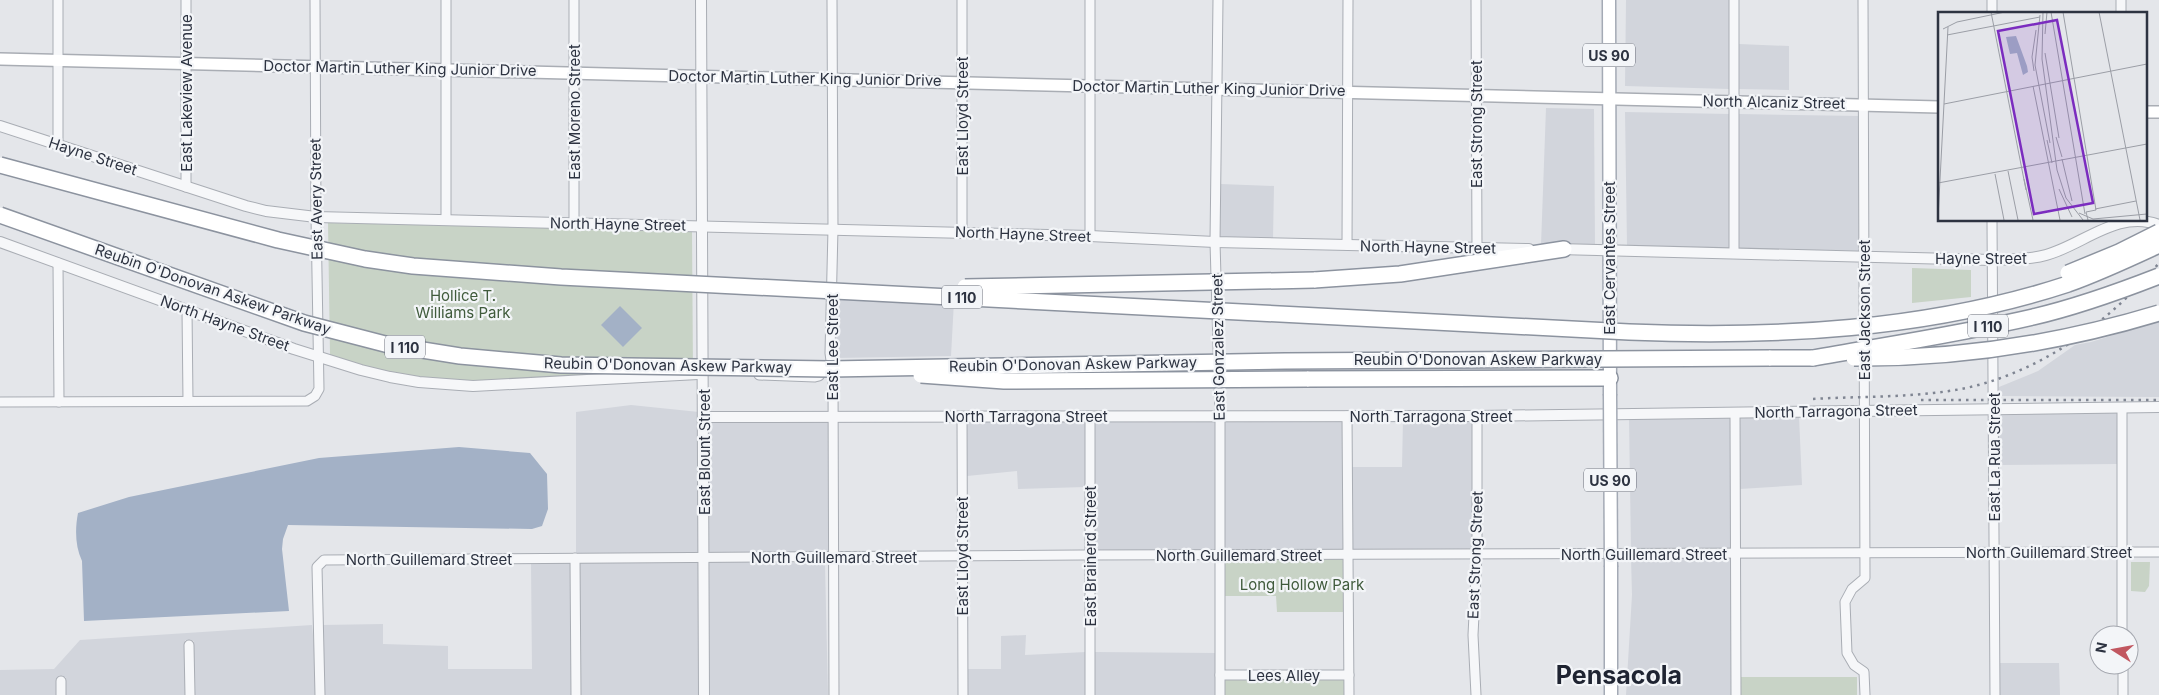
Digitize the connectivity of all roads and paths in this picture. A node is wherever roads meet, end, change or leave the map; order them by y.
1 (58, 0) edge
2 (186, 0) edge
3 (315, 0) edge
4 (446, 0) edge
5 (574, 0) edge
6 (702, 0) edge
7 (832, 0) edge
8 (962, 0) edge
9 (1090, 0) edge
10 (1218, 0) edge
11 (1348, 0) edge
12 (1476, 0) edge
13 (1610, 0) edge
14 (1734, 0) edge
15 (1862, 0) edge
16 (0, 59) edge
17 (58, 61) junction
18 (186, 63) junction
19 (315, 66) junction
20 (446, 69) junction
21 (574, 72) junction
22 (702, 75) junction
23 (832, 79) junction
24 (962, 82) junction
25 (1090, 86) junction
26 (1218, 88) junction
27 (1348, 92) junction
28 (1476, 96) junction
29 (1609, 98) junction
30 (1734, 102) junction
31 (1863, 105) junction
32 (1938, 107) edge
33 (2146, 112) edge
34 (2159, 112) edge
35 (0, 126) edge
36 (58, 144) junction
37 (0, 164) edge
38 (186, 187) junction
39 (0, 215) edge
40 (316, 217) junction
41 (446, 220) junction
42 (1992, 221) edge
43 (2140, 221) edge
44 (2122, 222) edge
45 (574, 223) junction
46 (2159, 225) edge
47 (702, 226) junction
48 (833, 229) junction
49 (2159, 232) edge
50 (962, 233) junction
51 (1090, 236) junction
52 (0, 242) edge
53 (1216, 242) junction
54 (1347, 245) junction
55 (2159, 245) edge
56 (1477, 249) junction
57 (1564, 249) junction
58 (1609, 249) junction
59 (1734, 253) junction
60 (1864, 256) junction
61 (1992, 260) junction
62 (58, 263) junction
63 (2159, 276) edge
64 (765, 287) junction
65 (187, 310) junction
66 (2159, 313) edge
67 (1936, 315) junction
68 (830, 353) junction
69 (319, 357) junction
70 (1813, 358) junction
71 (830, 369) junction
72 (704, 373) junction
73 (1610, 378) junction
74 (188, 401) junction
75 (0, 402) edge
76 (59, 402) junction
77 (2159, 407) edge
78 (1994, 408) junction
79 (2122, 408) junction
80 (1864, 410) junction
81 (1735, 413) junction
82 (1090, 416) junction
83 (1220, 416) junction
84 (1347, 416) junction
85 (1477, 416) junction
86 (833, 417) junction
87 (962, 417) junction
88 (703, 418) junction
89 (1994, 552) junction
90 (2122, 552) junction
91 (2159, 552) edge
92 (1736, 553) junction
93 (1864, 553) junction
94 (1477, 554) junction
95 (1090, 555) junction
96 (1219, 555) junction
97 (1348, 555) junction
98 (962, 556) junction
99 (704, 557) junction
100 (833, 557) junction
101 (576, 558) junction
102 (2122, 625) edge
103 (189, 645) dead end
104 (1220, 675) junction
105 (1348, 675) junction
106 (2122, 675) edge
107 (61, 681) dead end
108 (61, 695) edge
109 (190, 695) edge
110 (320, 695) edge
111 (576, 695) edge
112 (704, 695) edge
113 (834, 695) edge
114 (963, 695) edge
115 (1090, 695) edge
116 (1220, 695) edge
117 (1349, 695) edge
118 (1476, 695) edge
119 (1611, 695) edge
120 (1736, 695) edge
121 (1865, 695) edge
122 (1995, 695) edge
123 (2123, 695) edge

1 - 17 street
2 - 18 street, East Lakeview Avenue
3 - 19 street, East Avery Street
4 - 20 street
5 - 21 street, East Moreno Street
6 - 22 street, East Blount Street
7 - 23 street, East Lee Street
8 - 24 street, East Lloyd Street
9 - 25 street
10 - 26 street, East Gonzalez Street
11 - 27 street
12 - 28 street, East Strong Street
13 - 29 main road, East Cervantes Street / US 90
14 - 30 street
15 - 31 street, East Jackson Street
16 - 17 main road, Doctor Martin Luther King Junior Drive
17 - 18 main road, Doctor Martin Luther King Junior Drive
17 - 36 street
18 - 19 main road, Doctor Martin Luther King Junior Drive
18 - 38 street, East Lakeview Avenue
19 - 20 main road, Doctor Martin Luther King Junior Drive
19 - 40 street, East Avery Street
20 - 21 main road, Doctor Martin Luther King Junior Drive
20 - 41 street
21 - 22 main road, Doctor Martin Luther King Junior Drive
21 - 45 street, East Moreno Street
22 - 23 main road, Doctor Martin Luther King Junior Drive
22 - 47 street, East Blount Street
23 - 24 main road, Doctor Martin Luther King Junior Drive
23 - 48 street, East Lee Street
24 - 25 main road, Doctor Martin Luther King Junior Drive
24 - 50 street, East Lloyd Street
25 - 26 main road, Doctor Martin Luther King Junior Drive
25 - 51 street
26 - 27 main road, Doctor Martin Luther King Junior Drive
26 - 53 street, East Gonzalez Street
27 - 28 main road, Doctor Martin Luther King Junior Drive
27 - 54 street
28 - 29 main road, Doctor Martin Luther King Junior Drive
28 - 56 street, East Strong Street
29 - 30 main road, North Alcaniz Street
29 - 58 main road, East Cervantes Street / US 90
30 - 31 main road, North Alcaniz Street
30 - 59 street
31 - 32 main road, North Alcaniz Street
31 - 60 street, East Jackson Street
33 - 34 main road
35 - 36 street, Hayne Street
36 - 38 street, Hayne Street
37 - 64 highway, Reubin O'Donovan Askew Parkway / I 110, bridge
38 - 40 street, North Hayne Street
39 - 71 highway, Reubin O'Donovan Askew Parkway / I 110, bridge
40 - 41 street, North Hayne Street
40 - 69 street, East Avery Street
41 - 45 street, North Hayne Street
42 - 61 street, East La Rua Street
43 - 46 street
44 - 61 street, Hayne Street
45 - 47 street, North Hayne Street
47 - 48 street, North Hayne Street
47 - 72 street, East Blount Street
48 - 50 street, North Hayne Street
48 - 68 street, East Lee Street
49 - 67 highway, bridge
50 - 51 street, North Hayne Street
51 - 53 street, North Hayne Street
52 - 62 street, North Hayne Street
53 - 54 street, North Hayne Street
53 - 83 street, East Gonzalez Street
54 - 56 street, North Hayne Street
55 - 67 highway, bridge
56 - 57 street, North Hayne Street
57 - 58 street, North Hayne Street
57 - 64 highway, bridge
58 - 59 street, North Hayne Street
58 - 73 main road, East Cervantes Street / US 90
59 - 60 street, North Hayne Street
60 - 61 street, Hayne Street
60 - 80 street, East Jackson Street
61 - 78 street, East La Rua Street
62 - 65 street, North Hayne Street
62 - 76 street
63 - 70 highway, Reubin O'Donovan Askew Parkway / I 110, bridge
64 - 67 highway, Reubin O'Donovan Askew Parkway / I 110, bridge
65 - 69 street, North Hayne Street
65 - 74 street
66 - 70 highway, bridge
68 - 72 street, North Hayne Street
68 - 86 street, East Lee Street
69 - 72 street, North Hayne Street
69 - 74 street, East Avery Street
70 - 71 highway, Reubin O'Donovan Askew Parkway / I 110, bridge
71 - 73 highway, bridge
72 - 88 street, East Blount Street
73 - 119 main road, East Cervantes Street / US 90, bridge
74 - 76 street
75 - 76 street
77 - 79 street, North Tarragona Street
78 - 79 street, North Tarragona Street
78 - 80 street, North Tarragona Street
78 - 89 street, East La Rua Street
79 - 90 street
80 - 81 street, North Tarragona Street
80 - 93 street, East Jackson Street
81 - 85 street, North Tarragona Street
81 - 92 street
82 - 83 street, North Tarragona Street
82 - 87 street, North Tarragona Street
82 - 95 street, East Brainerd Street
83 - 84 street, North Tarragona Street
83 - 96 street, East Gonzalez Street
84 - 85 street, North Tarragona Street
84 - 97 street
85 - 94 street, East Strong Street
86 - 87 street, North Tarragona Street
86 - 88 street, North Tarragona Street
86 - 100 street, East Lee Street
87 - 98 street, East Lloyd Street
88 - 99 street, East Blount Street
89 - 90 street, North Guillemard Street
89 - 93 street, North Guillemard Street
89 - 122 street, East La Rua Street
90 - 91 street, North Guillemard Street
90 - 102 street
92 - 93 street, North Guillemard Street
92 - 94 street, North Guillemard Street
92 - 120 street
93 - 121 street, East Jackson Street
94 - 97 street, North Guillemard Street
94 - 118 street, East Strong Street
95 - 96 street, North Guillemard Street
95 - 98 street, North Guillemard Street
95 - 115 street, East Brainerd Street
96 - 97 street, North Guillemard Street
96 - 104 street, East Gonzalez Street
97 - 105 street
98 - 100 street, North Guillemard Street
98 - 114 street, East Lloyd Street
99 - 100 street, North Guillemard Street
99 - 101 street, North Guillemard Street
99 - 112 street, East Blount Street
100 - 113 street, East Lee Street
101 - 110 street, North Guillemard Street
101 - 111 street
103 - 109 street
104 - 105 street, Lees Alley
104 - 116 street, East Gonzalez Street
105 - 117 street
106 - 123 street
107 - 108 street

